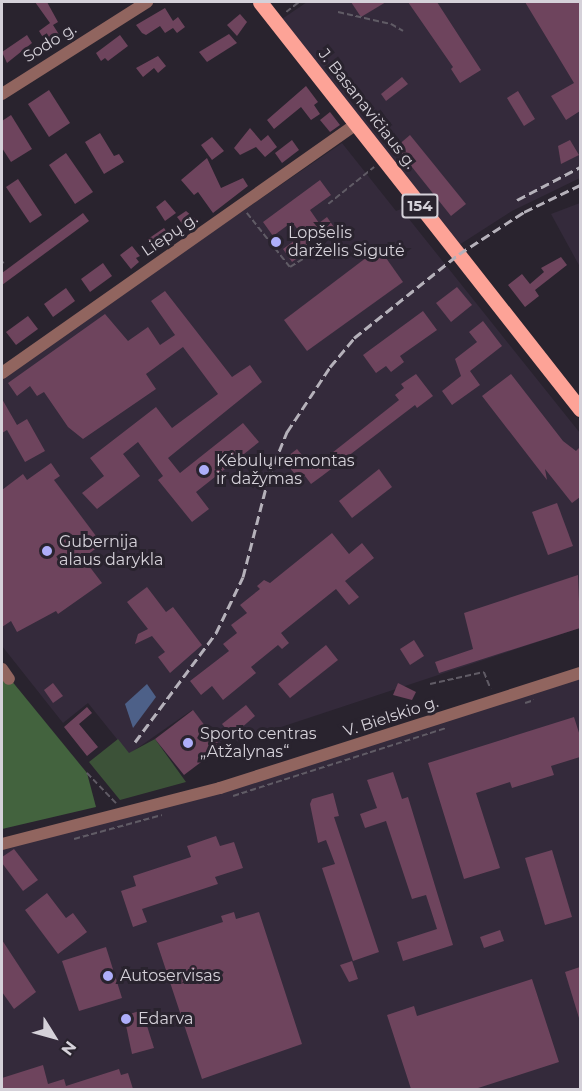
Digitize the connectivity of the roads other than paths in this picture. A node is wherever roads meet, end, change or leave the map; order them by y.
1 (147, 2) edge
2 (260, 2) edge
3 (2, 94) edge
4 (356, 124) junction
5 (2, 373) edge
6 (580, 409) edge
7 (580, 673) edge
8 (2, 844) edge

1 - 3 street, Sodo g.
2 - 4 main road, J. Basanavičiaus g. / 154
4 - 5 street, Liepų g.
4 - 6 main road, J. Basanavičiaus g. / 154
7 - 8 street, V. Bielskio g.

